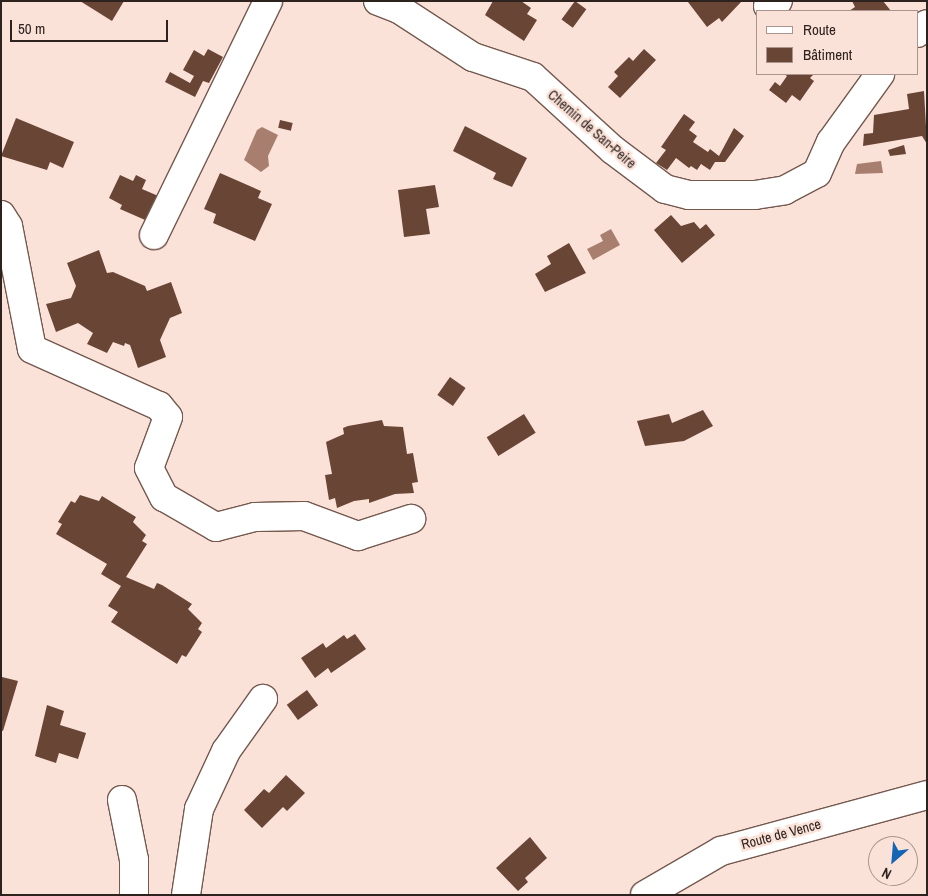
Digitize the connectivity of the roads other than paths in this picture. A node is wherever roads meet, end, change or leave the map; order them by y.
1 (268, 1) edge
2 (378, 1) edge
3 (879, 75) edge
4 (1, 215) edge
5 (154, 235) dead end
6 (411, 520) dead end
7 (263, 699) dead end
8 (927, 796) edge
9 (122, 800) dead end
10 (134, 895) edge
11 (186, 895) edge
12 (645, 895) edge

1 - 5 street
2 - 3 street, Chemin de San-Peire
4 - 6 street
7 - 11 street
8 - 12 street, Route de Vence
9 - 10 street

